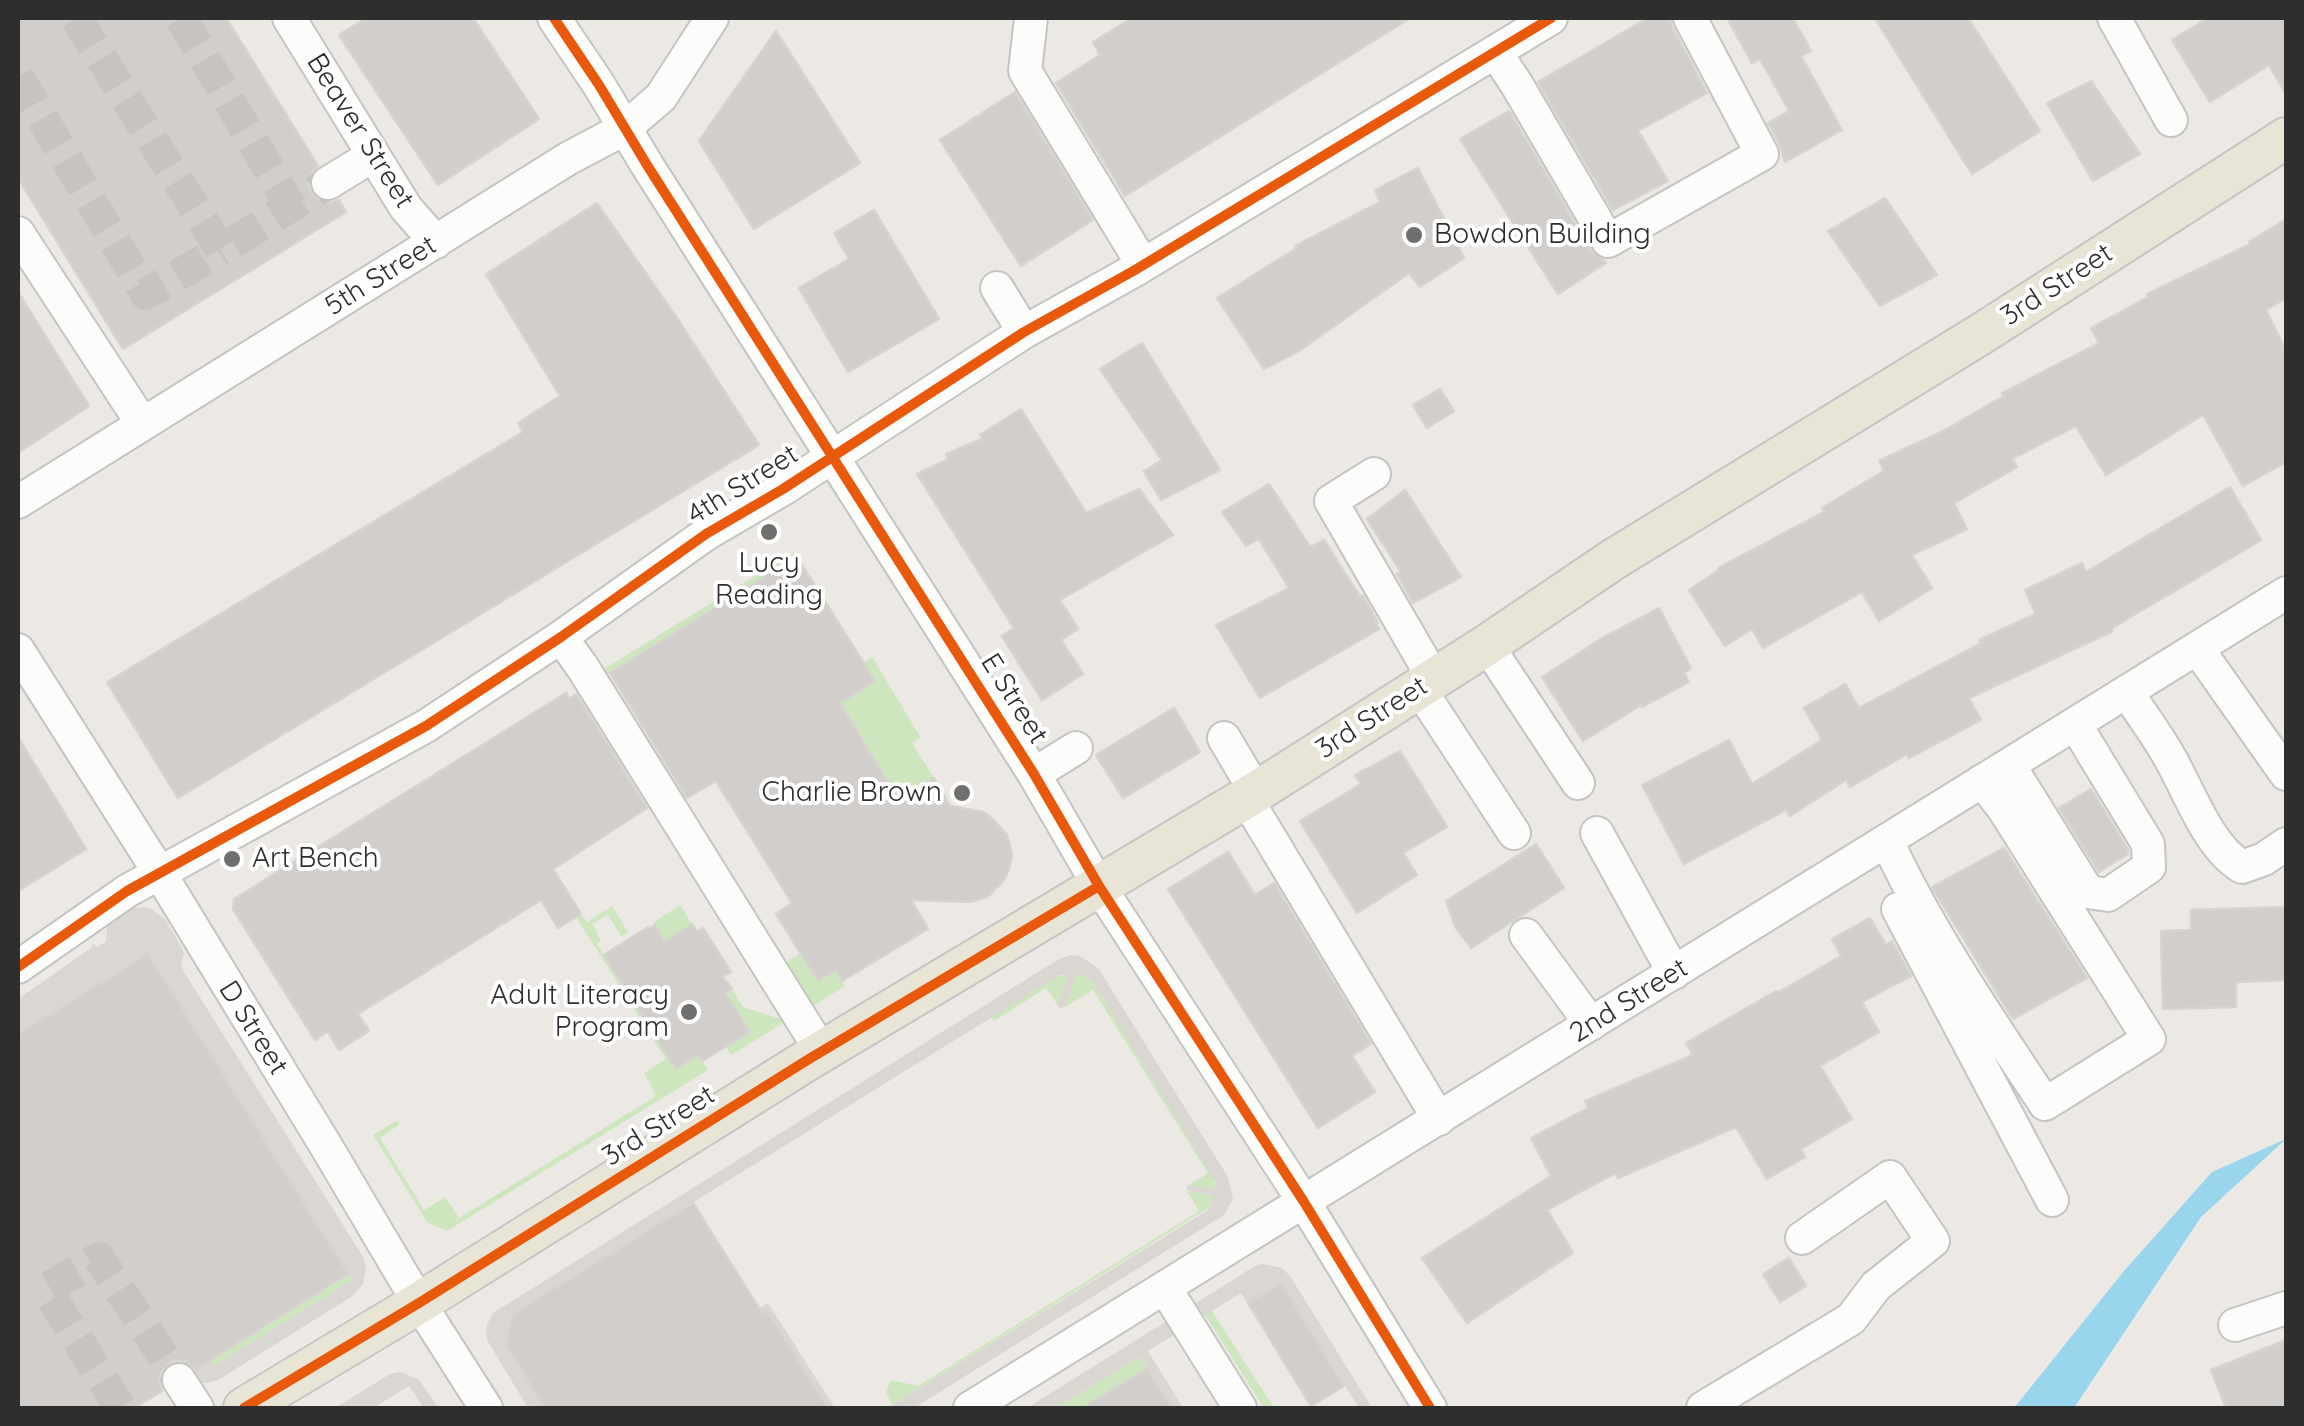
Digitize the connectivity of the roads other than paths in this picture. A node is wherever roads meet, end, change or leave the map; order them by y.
1 (289, 18) edge
2 (554, 18) edge
3 (712, 18) edge
4 (1031, 18) edge
5 (1551, 18) edge
6 (1690, 18) edge
7 (2114, 18) edge
8 (1496, 52) junction
9 (2170, 120) dead end
10 (624, 128) junction
11 (2286, 138) edge
12 (372, 156) junction
13 (328, 183) tunnel mouth
14 (18, 232) edge
15 (436, 242) junction
16 (1144, 264) junction
17 (997, 288) dead end
18 (1024, 332) junction
19 (142, 423) junction
20 (832, 455) junction
21 (1374, 474) dead end
22 (18, 502) edge
23 (2286, 593) edge
24 (560, 637) junction
25 (1487, 645) junction
26 (2198, 648) junction
27 (18, 650) edge
28 (1426, 683) junction
29 (2126, 692) junction
30 (30, 698) edge
31 (2074, 724) junction
32 (1224, 738) dead end
33 (1076, 748) dead end
34 (1996, 773) junction
35 (1034, 774) junction
36 (2286, 774) edge
37 (1578, 783) dead end
38 (1251, 795) junction
39 (1514, 833) dead end
40 (1597, 834) dead end
41 (2286, 844) edge
42 (1877, 847) junction
43 (158, 872) junction
44 (1100, 886) junction
45 (1526, 934) dead end
46 (18, 968) edge
47 (1674, 973) junction
48 (1591, 1024) junction
49 (822, 1052) junction
50 (1439, 1119) junction
51 (2052, 1200) dead end
52 (1304, 1202) junction
53 (1802, 1238) dead end
54 (1165, 1288) junction
55 (419, 1303) junction
56 (2286, 1308) edge
57 (2236, 1325) dead end
58 (179, 1380) tunnel mouth
59 (197, 1408) edge
60 (244, 1408) edge
61 (486, 1408) edge
62 (970, 1408) edge
63 (1240, 1408) edge
64 (1430, 1408) edge
65 (1703, 1408) edge

1 - 12 street, Beaver Street
2 - 10 street, E Street
3 - 10 street, 5th Street
4 - 16 street
5 - 8 street, 4th Street
6 - 8 street
7 - 9 street
8 - 16 street, 4th Street
10 - 15 street, 5th Street
10 - 20 street, E Street
11 - 25 main road, 3rd Street
12 - 13 street
12 - 15 street, Beaver Street
14 - 19 street
15 - 19 street, 5th Street
16 - 18 street, 4th Street
17 - 18 street
18 - 20 street, 4th Street
19 - 22 street, 5th Street
20 - 24 street, 4th Street
20 - 35 street, E Street
21 - 28 street
23 - 26 street, 2nd Street
24 - 43 street, 4th Street
24 - 49 street
25 - 28 main road, 3rd Street
25 - 37 street
26 - 29 street, 2nd Street
26 - 36 street
27 - 30 street, D Street
28 - 38 main road, 3rd Street
28 - 39 street
29 - 31 street, 2nd Street
29 - 41 street
30 - 43 street, D Street
31 - 34 street, 2nd Street
31 - 34 street
32 - 38 street
33 - 35 street
34 - 42 street, 2nd Street
34 - 42 street
35 - 44 street, E Street
38 - 44 main road, 3rd Street
38 - 50 street
40 - 47 street
42 - 47 street, 2nd Street
42 - 51 street
43 - 46 street, 4th Street
43 - 55 street, D Street
44 - 49 main road, 3rd Street
44 - 52 street, E Street
45 - 48 street
47 - 48 street, 2nd Street
48 - 50 street, 2nd Street
49 - 55 main road, 3rd Street
50 - 52 street, 2nd Street
52 - 54 street, 2nd Street
52 - 64 street, E Street
53 - 65 street
54 - 62 street, 2nd Street
54 - 63 street
55 - 60 main road, 3rd Street
55 - 61 street, D Street
56 - 57 street
58 - 59 street

